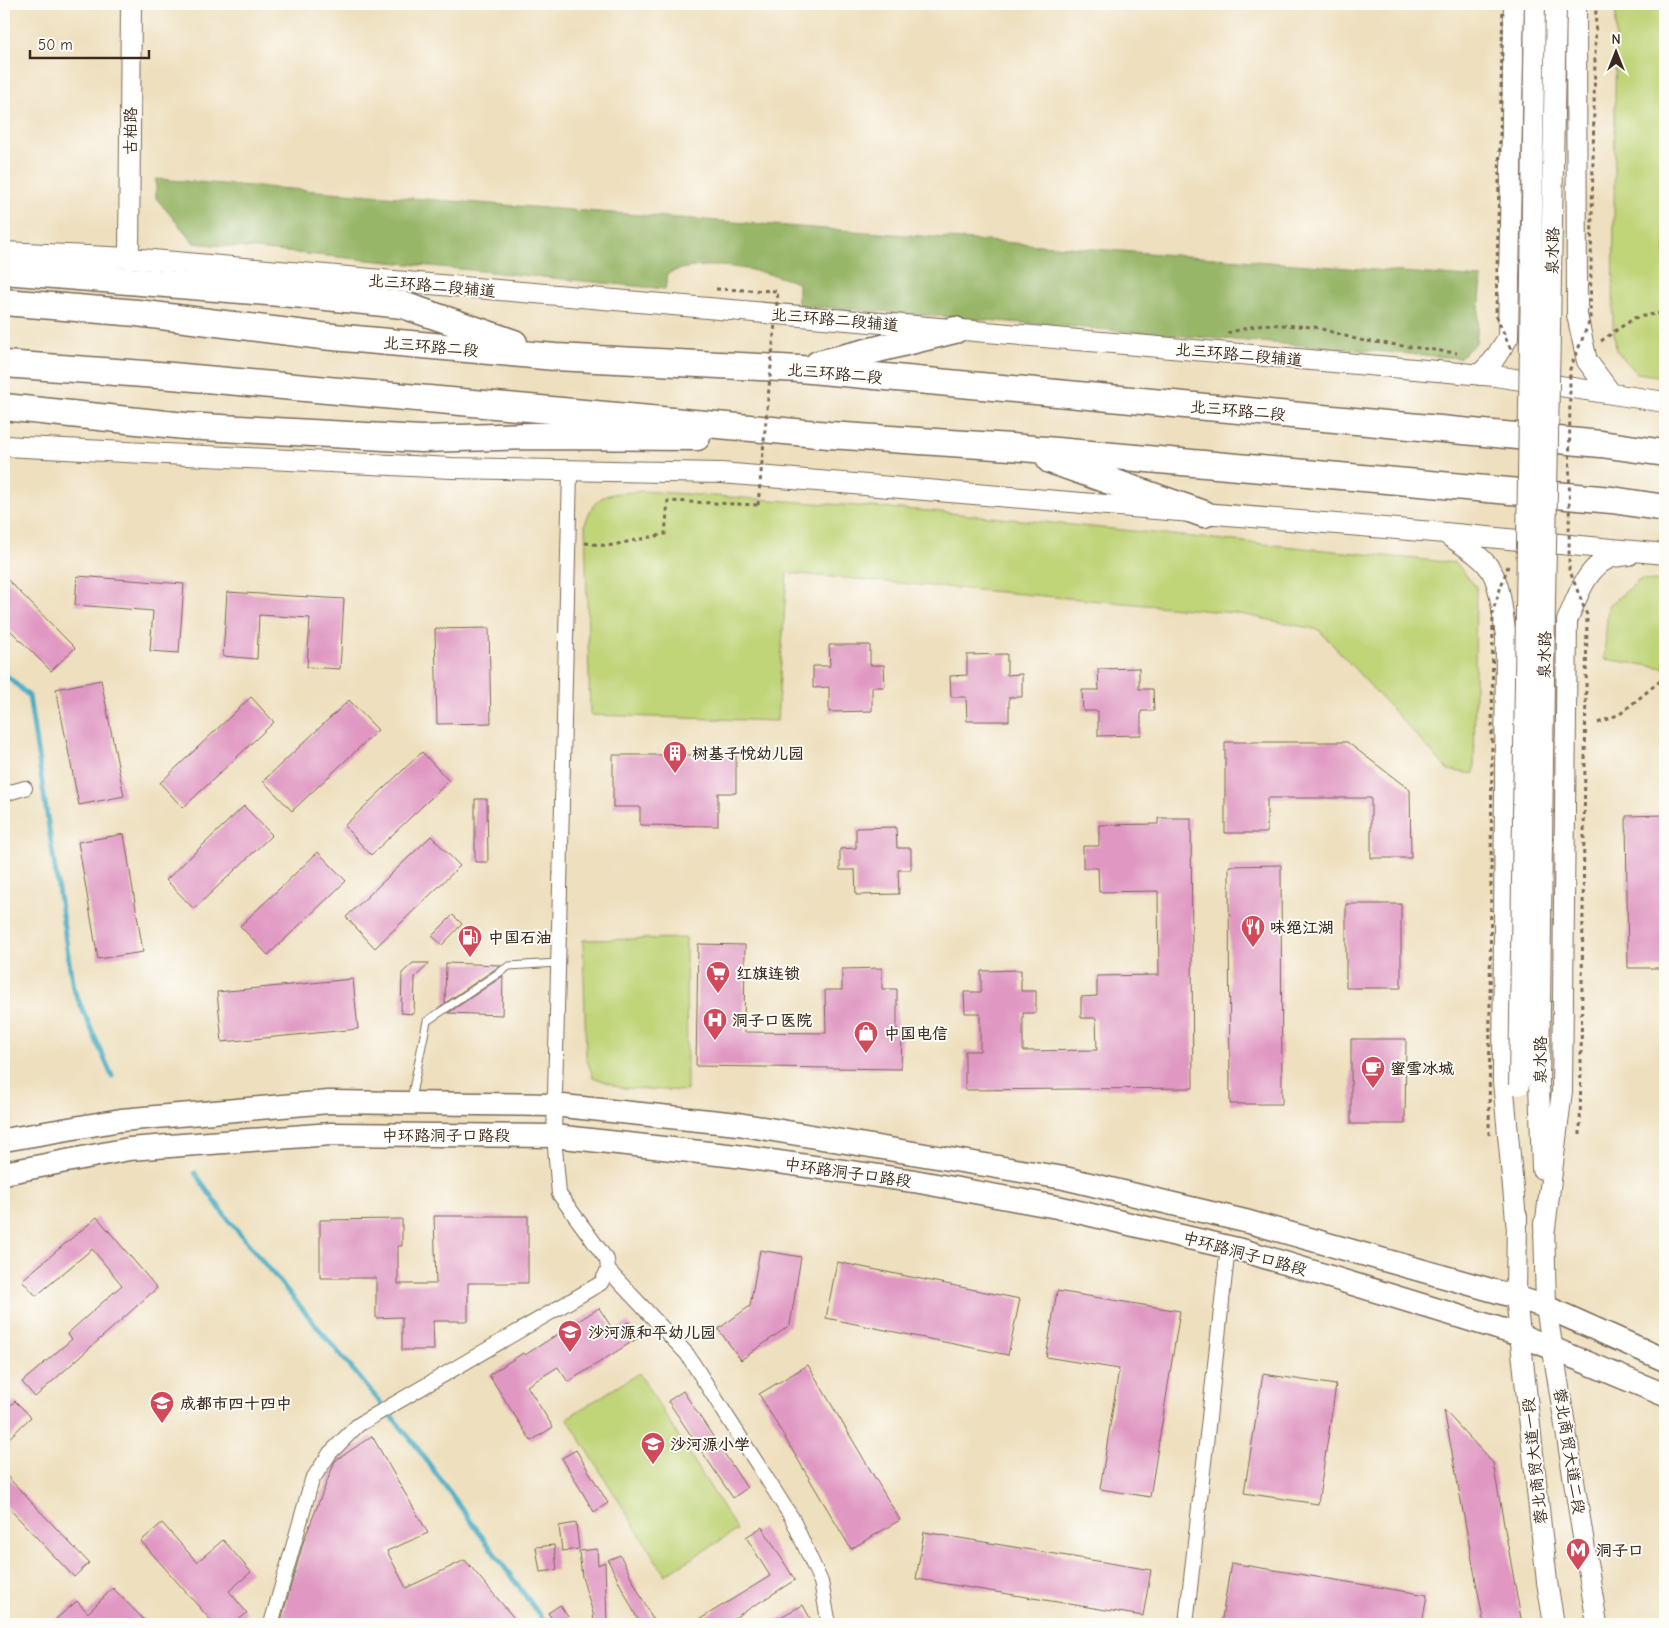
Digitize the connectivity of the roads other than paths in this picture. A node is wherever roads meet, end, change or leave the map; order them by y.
1 (131, 4) edge
2 (1514, 4) edge
3 (1535, 4) edge
4 (1556, 4) edge
5 (1576, 4) edge
6 (4, 252) edge
7 (129, 258) junction
8 (4, 271) edge
9 (4, 302) edge
10 (955, 330) junction
11 (555, 357) junction
12 (4, 364) edge
13 (800, 369) junction
14 (1479, 375) junction
15 (1610, 392) junction
16 (1665, 402) edge
17 (4, 407) edge
18 (829, 435) junction
19 (4, 446) edge
20 (1012, 447) junction
21 (1665, 453) edge
22 (570, 471) junction
23 (1665, 508) edge
24 (1204, 514) junction
25 (1445, 533) junction
26 (1657, 553) edge
27 (25, 788) dead end
28 (4, 794) edge
29 (557, 963) junction
30 (411, 1103) junction
31 (553, 1105) junction
32 (554, 1136) junction
33 (4, 1140) edge
34 (4, 1173) edge
35 (1517, 1230) junction
36 (1544, 1236) junction
37 (1228, 1247) junction
38 (608, 1270) junction
39 (1516, 1297) junction
40 (1546, 1307) junction
41 (1520, 1335) junction
42 (1554, 1351) junction
43 (1665, 1360) edge
44 (1665, 1395) edge
45 (270, 1624) edge
46 (829, 1624) edge
47 (1186, 1624) edge
48 (1554, 1624) edge
49 (1597, 1624) edge

1 - 7 main road, 古柏路
2 - 14 main road
3 - 35 main road, bridge
4 - 36 main road, 泉水路, bridge
5 - 15 main road
6 - 7 main road, 北三环路二段辅道
7 - 10 main road, 北三环路二段辅道
8 - 11 highway
9 - 11 highway, 北三环路二段
10 - 13 highway
10 - 14 main road, 北三环路二段辅道
11 - 13 highway, 北三环路二段
12 - 18 highway
13 - 21 highway, 北三环路二段
14 - 15 main road, 北三环路二段辅道
15 - 16 main road, 北三环路二段辅道
17 - 18 highway
18 - 20 highway
19 - 22 main road
20 - 23 highway
20 - 24 highway
22 - 24 main road
22 - 29 street
24 - 25 main road
25 - 26 main road
25 - 35 main road
26 - 36 main road
27 - 28 street
29 - 30 lane
29 - 31 street
30 - 31 main road, 中环路洞子口路段
30 - 33 main road, 中环路洞子口路段
31 - 32 street
31 - 39 main road, 中环路洞子口路段
32 - 34 main road, 中环路洞子口路段
32 - 37 main road, 中环路洞子口路段
32 - 38 street
35 - 39 main road, 蓉北商贸大道一段
36 - 40 main road, 泉水路
37 - 41 main road, 中环路洞子口路段
37 - 47 street
38 - 45 street
38 - 46 street
39 - 40 main road, 中环路洞子口路段
39 - 41 main road, 蓉北商贸大道一段
40 - 42 main road, 蓉北商贸大道二段
40 - 43 main road, 中环路洞子口路段
41 - 42 main road, 中环路洞子口路段
41 - 48 main road, 蓉北商贸大道一段
42 - 44 main road, 中环路洞子口路段
42 - 49 main road, 蓉北商贸大道二段

